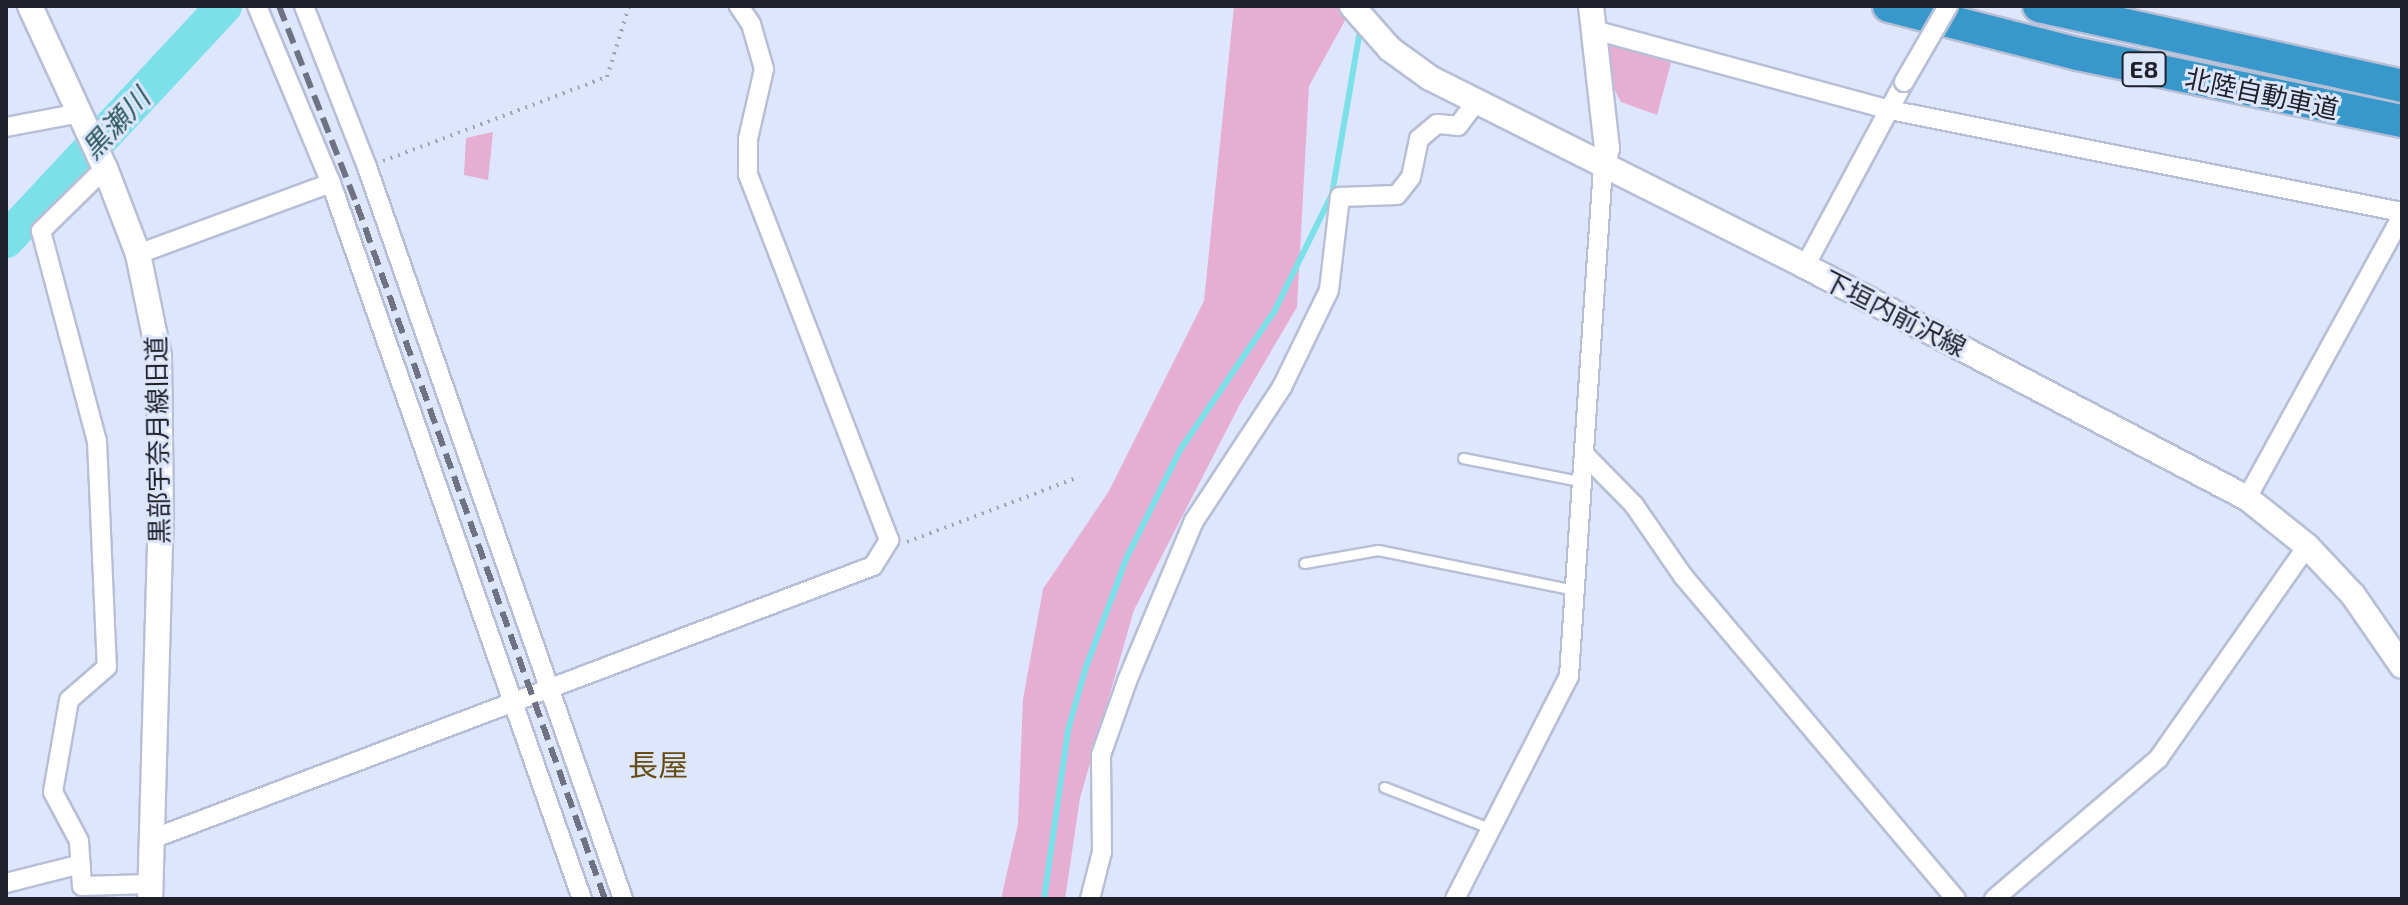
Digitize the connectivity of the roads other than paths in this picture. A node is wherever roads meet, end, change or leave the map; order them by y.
1 (30, 6) edge
2 (257, 6) edge
3 (304, 6) edge
4 (739, 6) edge
5 (1352, 6) edge
6 (1889, 6) edge
7 (1948, 6) edge
8 (2039, 6) edge
9 (1592, 18) edge
10 (2402, 86) edge
11 (1476, 102) junction
12 (1890, 110) junction
13 (80, 113) junction
14 (2402, 121) edge
15 (6, 127) edge
16 (1603, 167) junction
17 (105, 168) junction
18 (331, 183) junction
19 (2402, 214) edge
20 (138, 254) junction
21 (1805, 266) junction
22 (1586, 456) junction
23 (1463, 458) dead end
24 (1584, 482) junction
25 (2247, 498) junction
26 (2307, 546) junction
27 (1304, 563) dead end
28 (1579, 591) junction
29 (2402, 666) edge
30 (549, 688) junction
31 (512, 704) junction
32 (1384, 787) dead end
33 (1492, 829) junction
34 (152, 839) junction
35 (81, 864) junction
36 (6, 883) edge
37 (151, 892) edge
38 (79, 893) edge
39 (582, 899) edge
40 (623, 899) edge
41 (1090, 899) edge
42 (1455, 899) edge
43 (1956, 899) edge
44 (1994, 899) edge

1 - 13 main road, 黒部宇奈月線旧道
2 - 18 street
3 - 30 street
4 - 30 street
5 - 11 main road, 下垣内前沢線
6 - 14 highway, 北陸自動車道 / E8
7 - 12 street, bridge
8 - 10 highway, 北陸自動車道 / E8
9 - 12 street
9 - 16 main road
11 - 16 main road, 下垣内前沢線
11 - 41 street
12 - 19 street
12 - 21 street
13 - 15 street
13 - 17 main road, 黒部宇奈月線旧道
16 - 21 main road, 下垣内前沢線
16 - 22 street
17 - 20 main road, 黒部宇奈月線旧道
17 - 35 street
18 - 20 street
18 - 31 street
19 - 25 street
20 - 34 main road, 黒部宇奈月線旧道
21 - 25 main road, 下垣内前沢線
22 - 24 street
22 - 43 street
23 - 24 lane
24 - 28 street
25 - 26 main road, 下垣内前沢線
26 - 29 main road, 下垣内前沢線
26 - 44 street
27 - 28 lane
28 - 33 street
30 - 31 street
30 - 40 street
31 - 34 street
31 - 39 street
32 - 33 lane
33 - 42 street
34 - 37 main road, 黒部宇奈月線旧道
35 - 36 street
35 - 38 street
37 - 38 street

